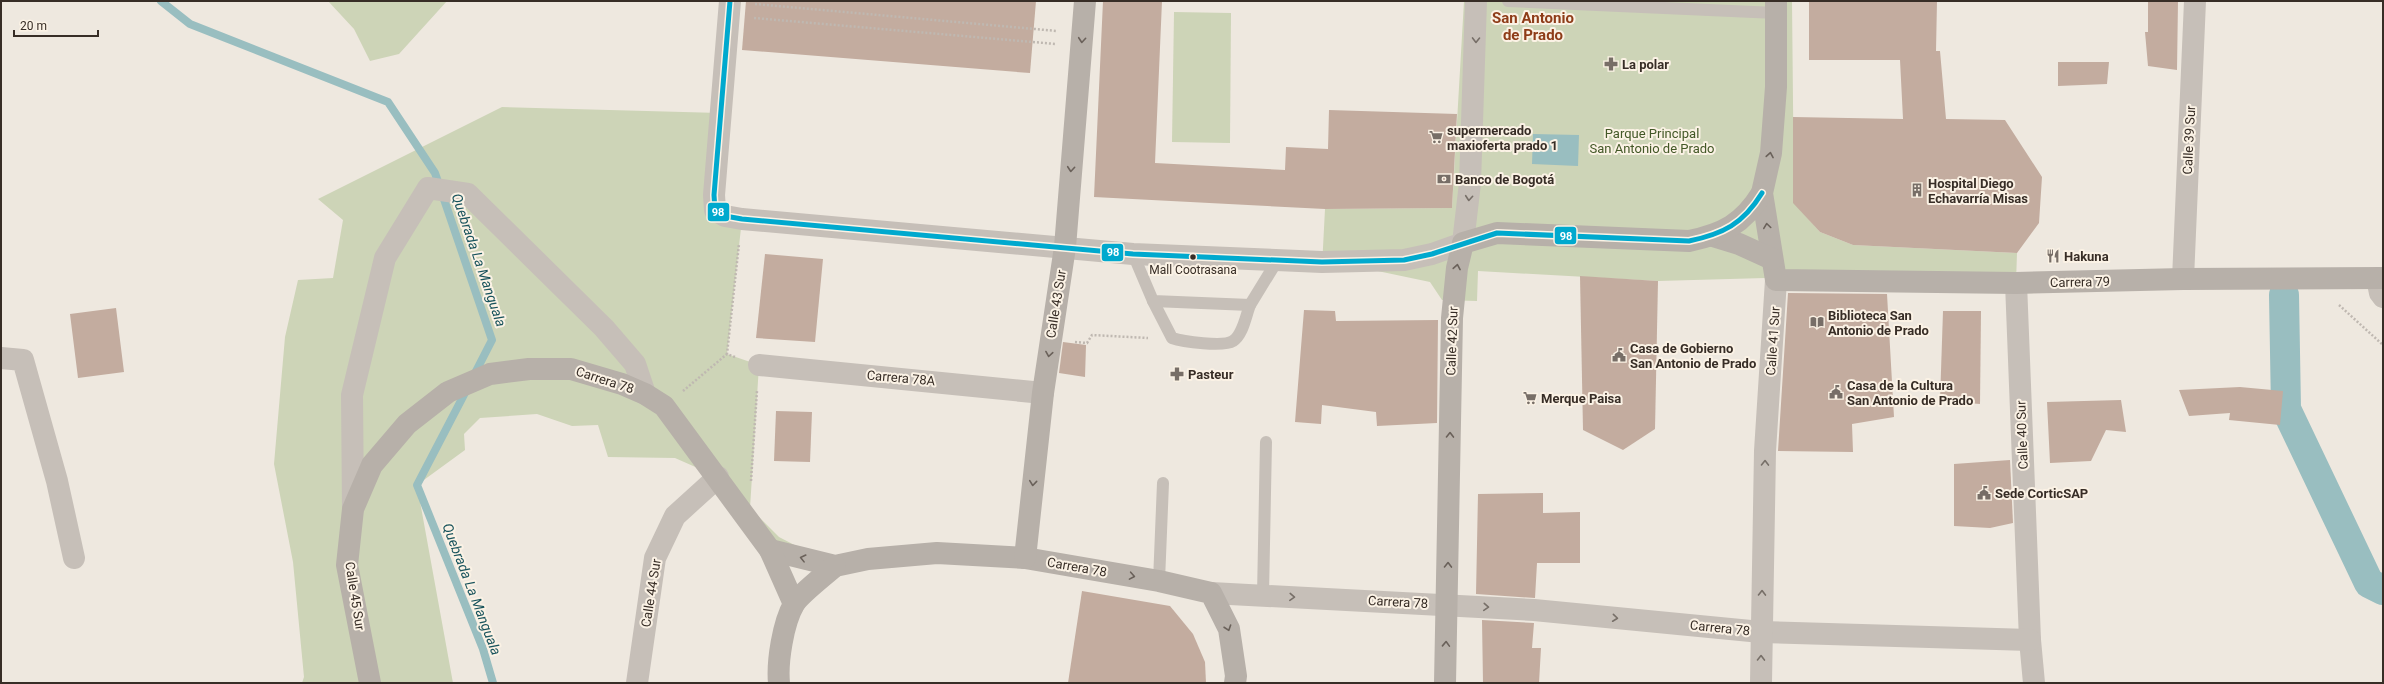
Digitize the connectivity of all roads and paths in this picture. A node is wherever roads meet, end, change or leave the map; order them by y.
1 (1085, 1) edge
2 (1476, 1) edge
3 (1508, 1) edge
4 (2195, 1) edge
5 (729, 6) edge
6 (1776, 7) edge
7 (1063, 31) dead end
8 (1062, 44) dead end
9 (1762, 194) junction
10 (742, 219) junction
11 (1713, 236) junction
12 (1463, 243) junction
13 (1065, 247) junction
14 (1133, 254) junction
15 (1772, 259) junction
16 (1277, 261) junction
17 (2325, 278) junction
18 (2183, 279) junction
19 (1776, 280) junction
20 (2016, 283) junction
21 (2381, 284) edge
22 (1153, 301) junction
23 (1250, 305) junction
24 (1172, 338) junction
25 (1073, 342) dead end
26 (2383, 345) edge
27 (727, 354) junction
28 (1, 358) edge
29 (759, 365) junction
30 (1043, 393) junction
31 (645, 394) junction
32 (664, 406) junction
33 (1266, 442) dead end
34 (718, 477) junction
35 (1163, 483) dead end
36 (751, 486) dead end
37 (353, 509) junction
38 (770, 550) junction
39 (74, 558) dead end
40 (1025, 558) junction
41 (835, 566) junction
42 (1159, 581) junction
43 (1212, 593) junction
44 (1263, 595) junction
45 (794, 604) junction
46 (1447, 604) junction
47 (1761, 632) junction
48 (2030, 640) junction
49 (370, 683) edge
50 (637, 683) edge
51 (779, 683) edge
52 (1235, 683) edge
53 (1445, 683) edge
54 (1760, 683) edge
55 (2034, 683) edge

1 -> 13 main road, Calle 43 Sur
2 -> 12 street, Calle 42 Sur
3 - 6 lane
4 - 18 street, Calle 39 Sur
5 - 7 path
5 - 8 path
5 - 10 street
9 -> 6 main road, Calle 41 Sur
9 - 11 main road
15 -> 9 main road, Calle 41 Sur
10 - 13 street
10 - 27 path
11 - 12 main road
11 - 15 main road
12 - 16 street
46 -> 12 main road, Calle 42 Sur
13 - 14 street
13 -> 30 main road, Calle 43 Sur
14 - 16 street
14 - 22 lane
15 - 19 main road, Calle 41 Sur
16 - 23 lane
17 - 18 main road, Carrera 79
17 - 21 main road, Carrera 79
17 - 26 path
18 - 20 main road, Carrera 79
19 - 20 main road, Carrera 79
47 -> 19 street, Calle 41 Sur
20 - 48 street, Calle 40 Sur
22 - 23 lane
22 - 24 lane
23 - 24 lane
24 - 25 path
27 - 29 path
27 - 32 path
28 - 39 street
29 - 30 street, Carrera 78A
29 - 36 path
30 -> 40 main road, Calle 43 Sur
31 - 32 main road, Carrera 78
31 - 37 main road, Carrera 78
31 - 37 street
32 - 34 main road, Carrera 78
33 - 44 lane
34 - 38 main road, Carrera 78
34 - 50 street, Calle 44 Sur
35 - 42 lane
37 - 49 main road, Calle 45 Sur
41 -> 38 main road, Carrera 78
38 - 45 main road, Carrera 78
40 - 41 main road, Carrera 78
40 -> 42 main road, Carrera 78
41 - 45 main road
42 - 43 main road, Carrera 78
43 - 44 street, Carrera 78
43 -> 52 main road
44 -> 46 street, Carrera 78
45 - 51 main road
46 -> 47 street, Carrera 78
53 -> 46 main road, Calle 42 Sur
47 - 48 street, Carrera 78
54 -> 47 street, Calle 41 Sur
48 - 55 street, Calle 40 Sur

